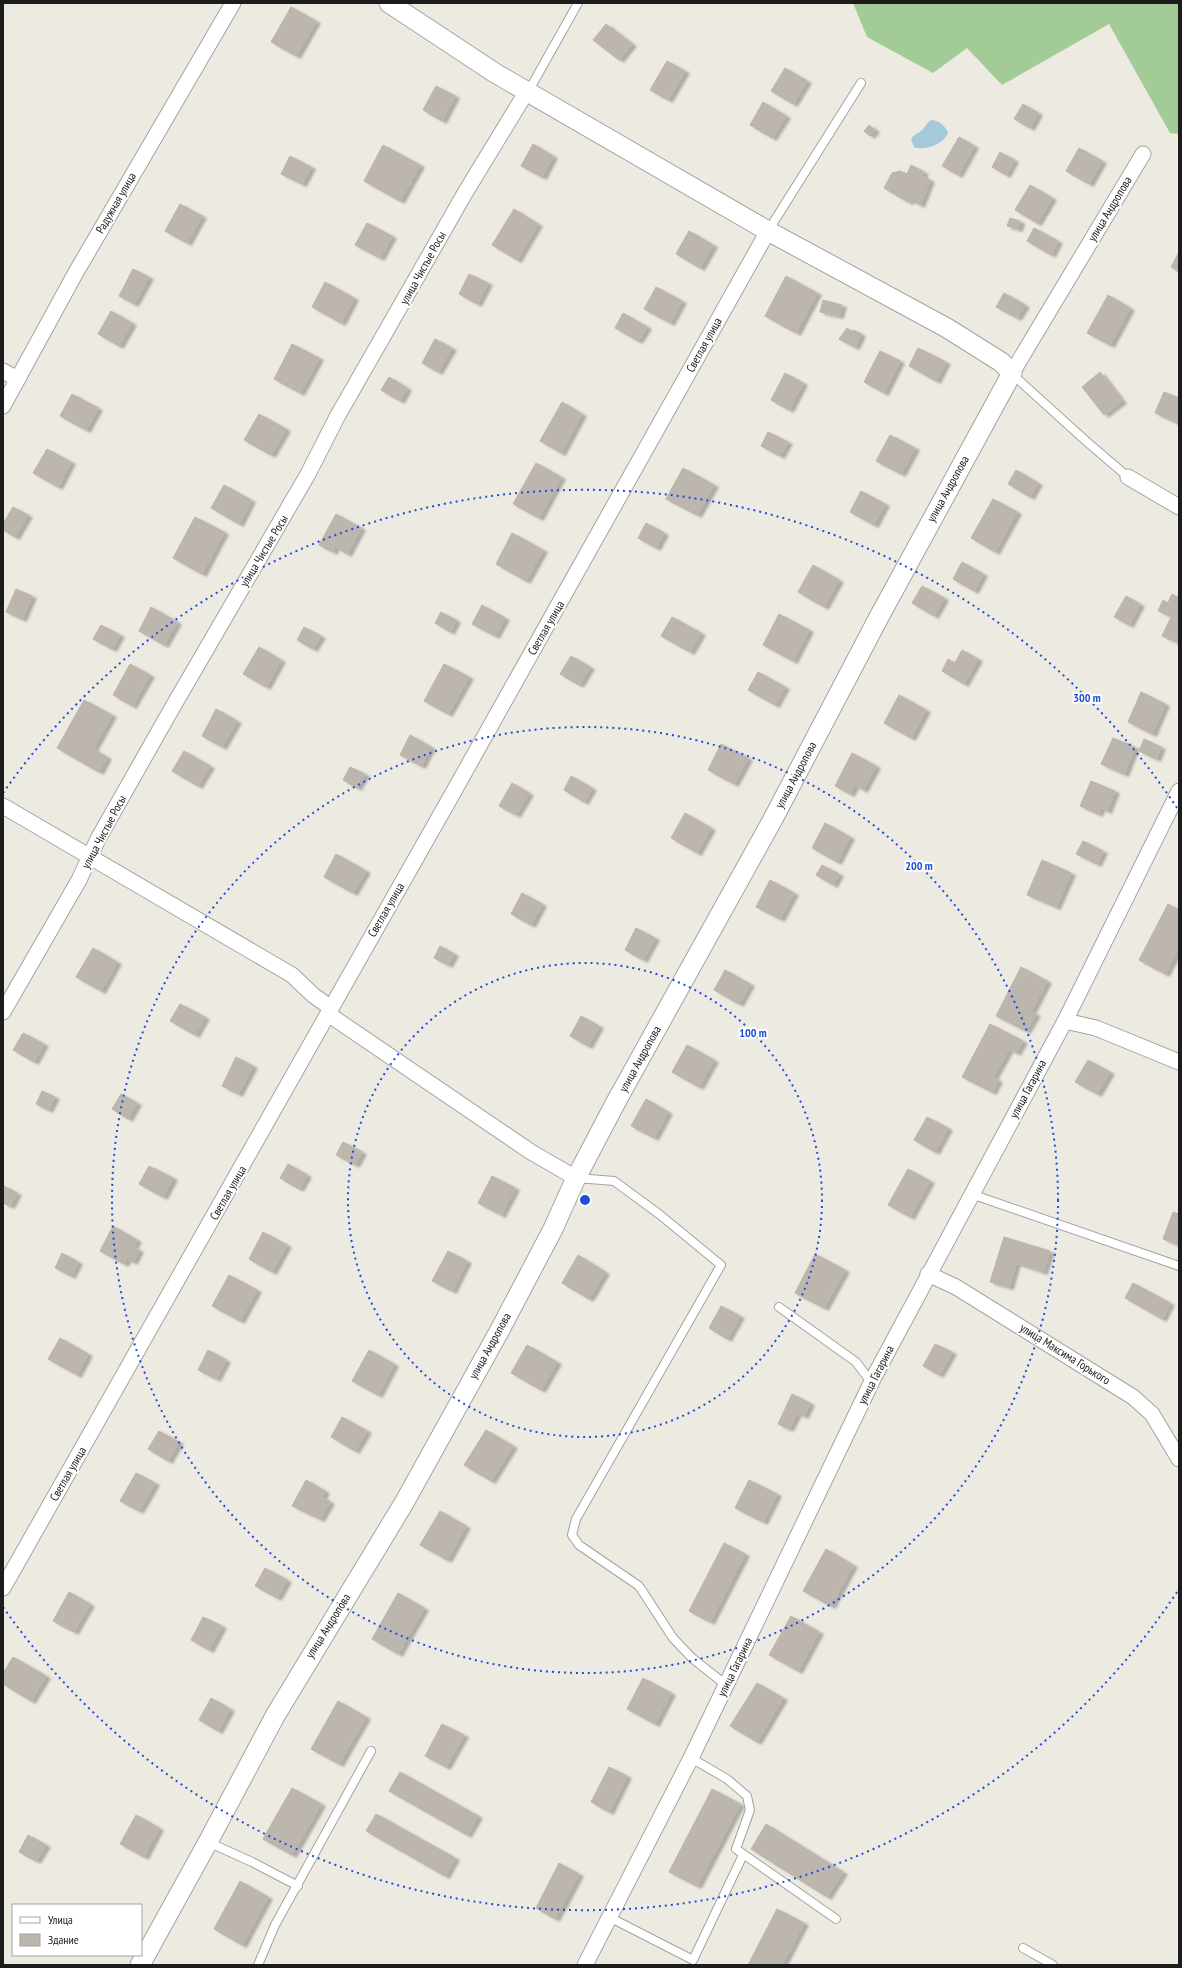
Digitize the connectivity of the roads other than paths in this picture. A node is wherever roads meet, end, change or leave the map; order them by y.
1 (233, 3) edge
2 (389, 3) edge
3 (578, 3) edge
4 (861, 83) dead end
5 (528, 91) junction
6 (1143, 154) dead end
7 (768, 231) junction
8 (3, 371) edge
9 (1012, 373) junction
10 (18, 379) junction
11 (3, 406) edge
12 (1128, 477) joint
13 (1179, 507) edge
14 (1179, 791) edge
15 (3, 806) edge
16 (90, 857) junction
17 (329, 1011) junction
18 (3, 1012) edge
19 (1065, 1021) junction
20 (1179, 1062) edge
21 (576, 1178) junction
22 (971, 1194) junction
23 (1179, 1266) edge
24 (928, 1274) junction
25 (779, 1307) dead end
26 (871, 1382) junction
27 (1179, 1460) edge
28 (3, 1588) edge
29 (726, 1685) junction
30 (371, 1751) dead end
31 (691, 1758) junction
32 (208, 1842) junction
33 (743, 1855) junction
34 (298, 1886) junction
35 (609, 1917) junction
36 (836, 1919) dead end
37 (1023, 1948) dead end
38 (264, 1953) junction
39 (140, 1965) edge
40 (258, 1965) edge
41 (265, 1965) edge
42 (585, 1965) edge
43 (1053, 1965) edge

1 - 10 street, Радужная улица
2 - 5 street
3 - 5 lane
4 - 7 lane
5 - 7 street
5 - 16 street, улица Чистые Росы
6 - 9 street, улица Андропова
7 - 9 street
7 - 17 street, Светлая улица
8 - 10 street
9 - 12 lane
9 - 21 street, улица Андропова
10 - 11 street, Радужная улица
12 - 13 street
14 - 19 street, улица Гагарина
15 - 16 street
16 - 17 street
16 - 18 street, улица Чистые Росы
17 - 21 street
17 - 28 street, Светлая улица
19 - 20 street
19 - 22 street, улица Гагарина
21 - 29 lane
21 - 32 street, улица Андропова
22 - 23 lane
22 - 24 street, улица Гагарина
24 - 26 street, улица Гагарина
24 - 27 street, улица Максима Горького
25 - 26 lane
26 - 29 street, улица Гагарина
29 - 31 street, улица Гагарина
30 - 34 lane
31 - 33 lane
31 - 35 street, улица Гагарина
32 - 34 lane
32 - 39 street, улица Андропова
33 - 35 lane
33 - 36 lane
34 - 38 lane
35 - 42 street, улица Гагарина
37 - 43 lane
38 - 40 lane
38 - 41 lane

